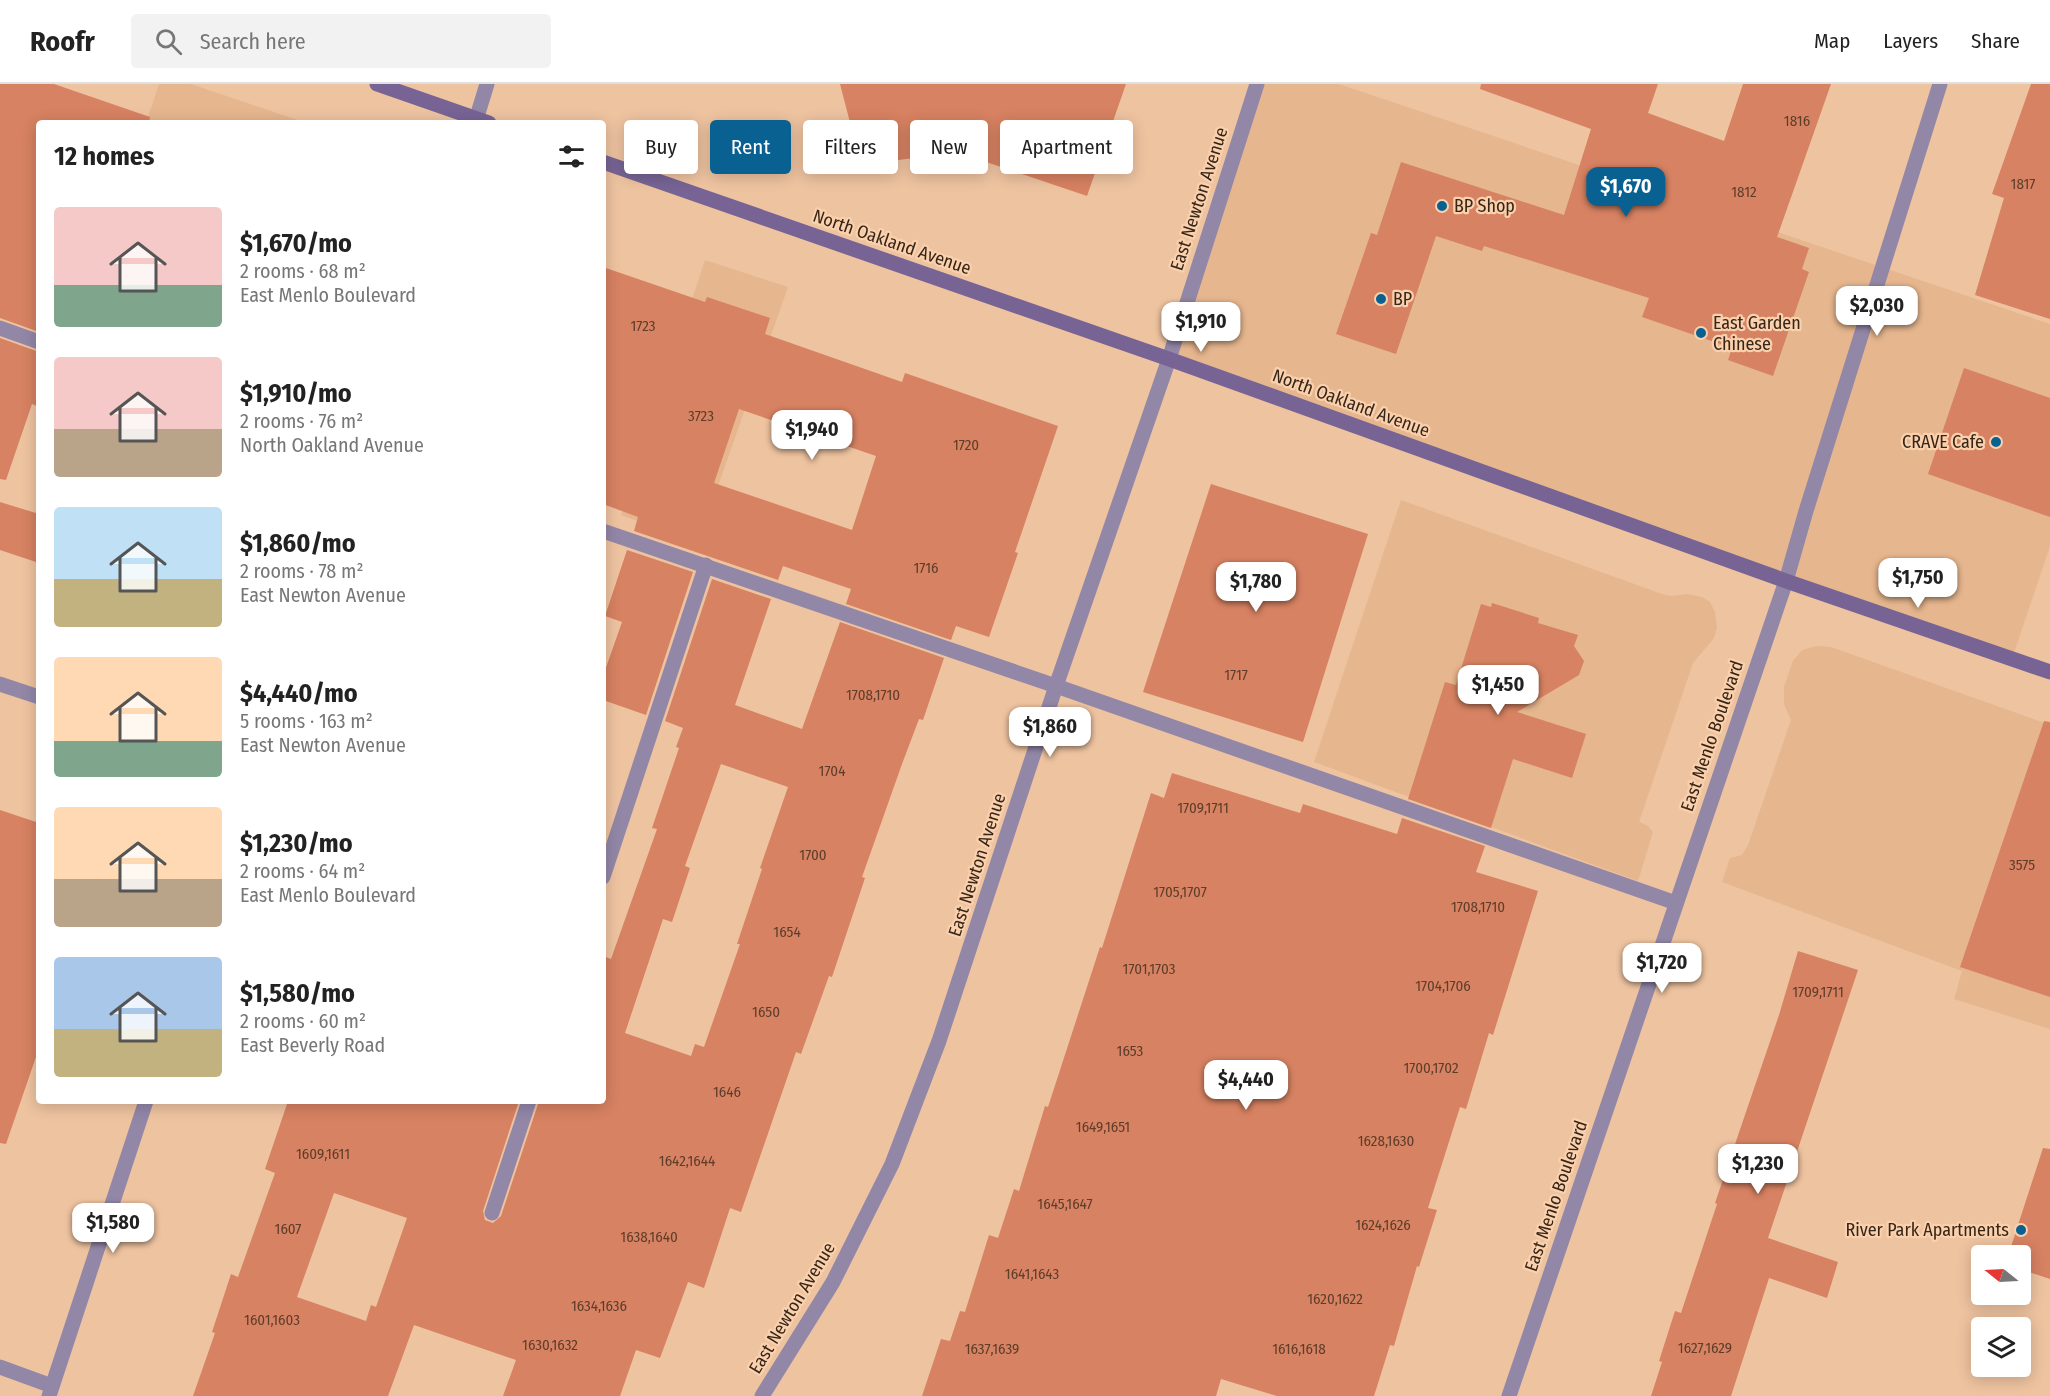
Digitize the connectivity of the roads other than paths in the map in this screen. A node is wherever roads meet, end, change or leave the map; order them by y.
1 (377, 84) edge
2 (487, 84) edge
3 (1257, 84) edge
4 (1940, 84) edge
5 (475, 120) edge
6 (480, 120) edge
7 (606, 163) edge
8 (0, 328) edge
9 (36, 341) edge
10 (1169, 359) junction
11 (606, 532) edge
12 (706, 565) junction
13 (1786, 581) junction
14 (2050, 672) edge
15 (0, 684) edge
16 (1056, 686) junction
17 (36, 697) edge
18 (606, 869) edge
19 (1676, 903) junction
20 (145, 1104) edge
21 (528, 1104) edge
22 (492, 1213) dead end
23 (0, 1367) edge
24 (51, 1391) edge
25 (762, 1396) edge
26 (1509, 1396) edge

1 - 5 main road
2 - 6 street
3 - 10 street, East Newton Avenue
4 - 13 street, East Menlo Boulevard
7 - 10 main road, North Oakland Avenue
8 - 9 street
10 - 13 main road, North Oakland Avenue
10 - 16 street, East Newton Avenue
11 - 12 street
12 - 16 street
12 - 18 street
13 - 14 main road, North Oakland Avenue
13 - 19 street, East Menlo Boulevard
15 - 17 street
16 - 19 street
16 - 25 street, East Newton Avenue
19 - 26 street, East Menlo Boulevard
20 - 24 street
21 - 22 street
23 - 24 street

